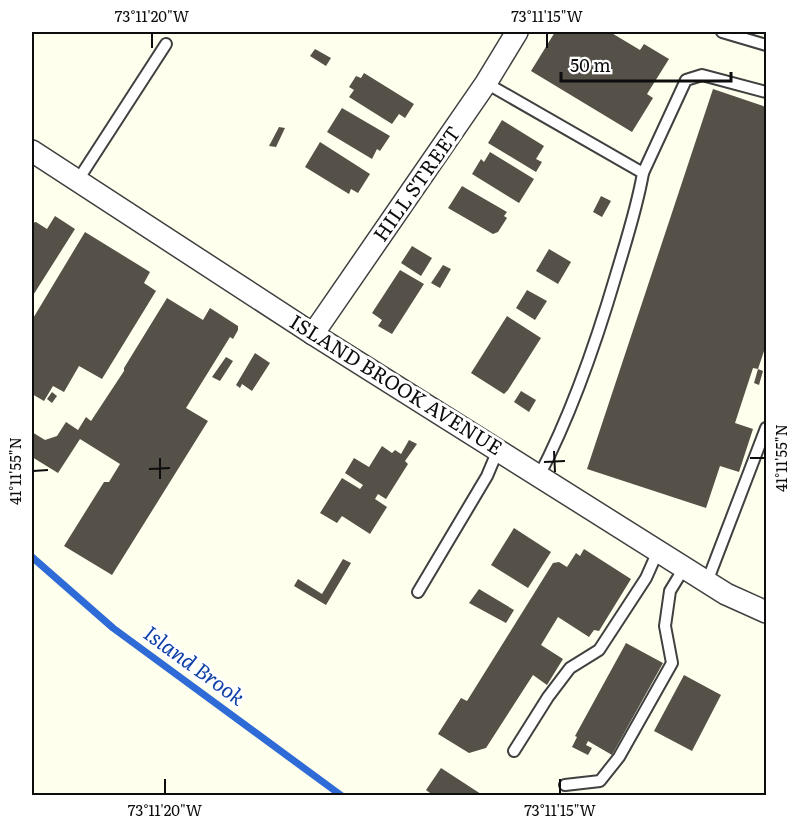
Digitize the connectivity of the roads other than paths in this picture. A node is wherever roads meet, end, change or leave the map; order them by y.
1 (517, 32) edge
2 (722, 32) edge
3 (166, 44) dead end
4 (766, 45) edge
5 (486, 83) junction
6 (766, 92) edge
7 (32, 151) edge
8 (643, 173) junction
9 (78, 180) junction
10 (313, 334) junction
11 (766, 428) edge
12 (498, 450) junction
13 (539, 476) junction
14 (658, 551) junction
15 (684, 568) junction
16 (707, 582) junction
17 (418, 592) dead end
18 (766, 611) edge
19 (514, 751) dead end
20 (565, 785) dead end

1 - 5 street, HILL STREET
2 - 4 lane
3 - 9 lane
5 - 8 lane
5 - 10 street, HILL STREET
6 - 8 lane
7 - 9 street, ISLAND BROOK AVENUE
8 - 13 lane
9 - 10 street, ISLAND BROOK AVENUE
10 - 12 street, ISLAND BROOK AVENUE
11 - 16 lane
12 - 13 street, ISLAND BROOK AVENUE
12 - 17 lane
13 - 14 street, ISLAND BROOK AVENUE
14 - 15 street, ISLAND BROOK AVENUE
14 - 19 lane
15 - 16 street, ISLAND BROOK AVENUE
15 - 20 lane
16 - 18 street, ISLAND BROOK AVENUE

